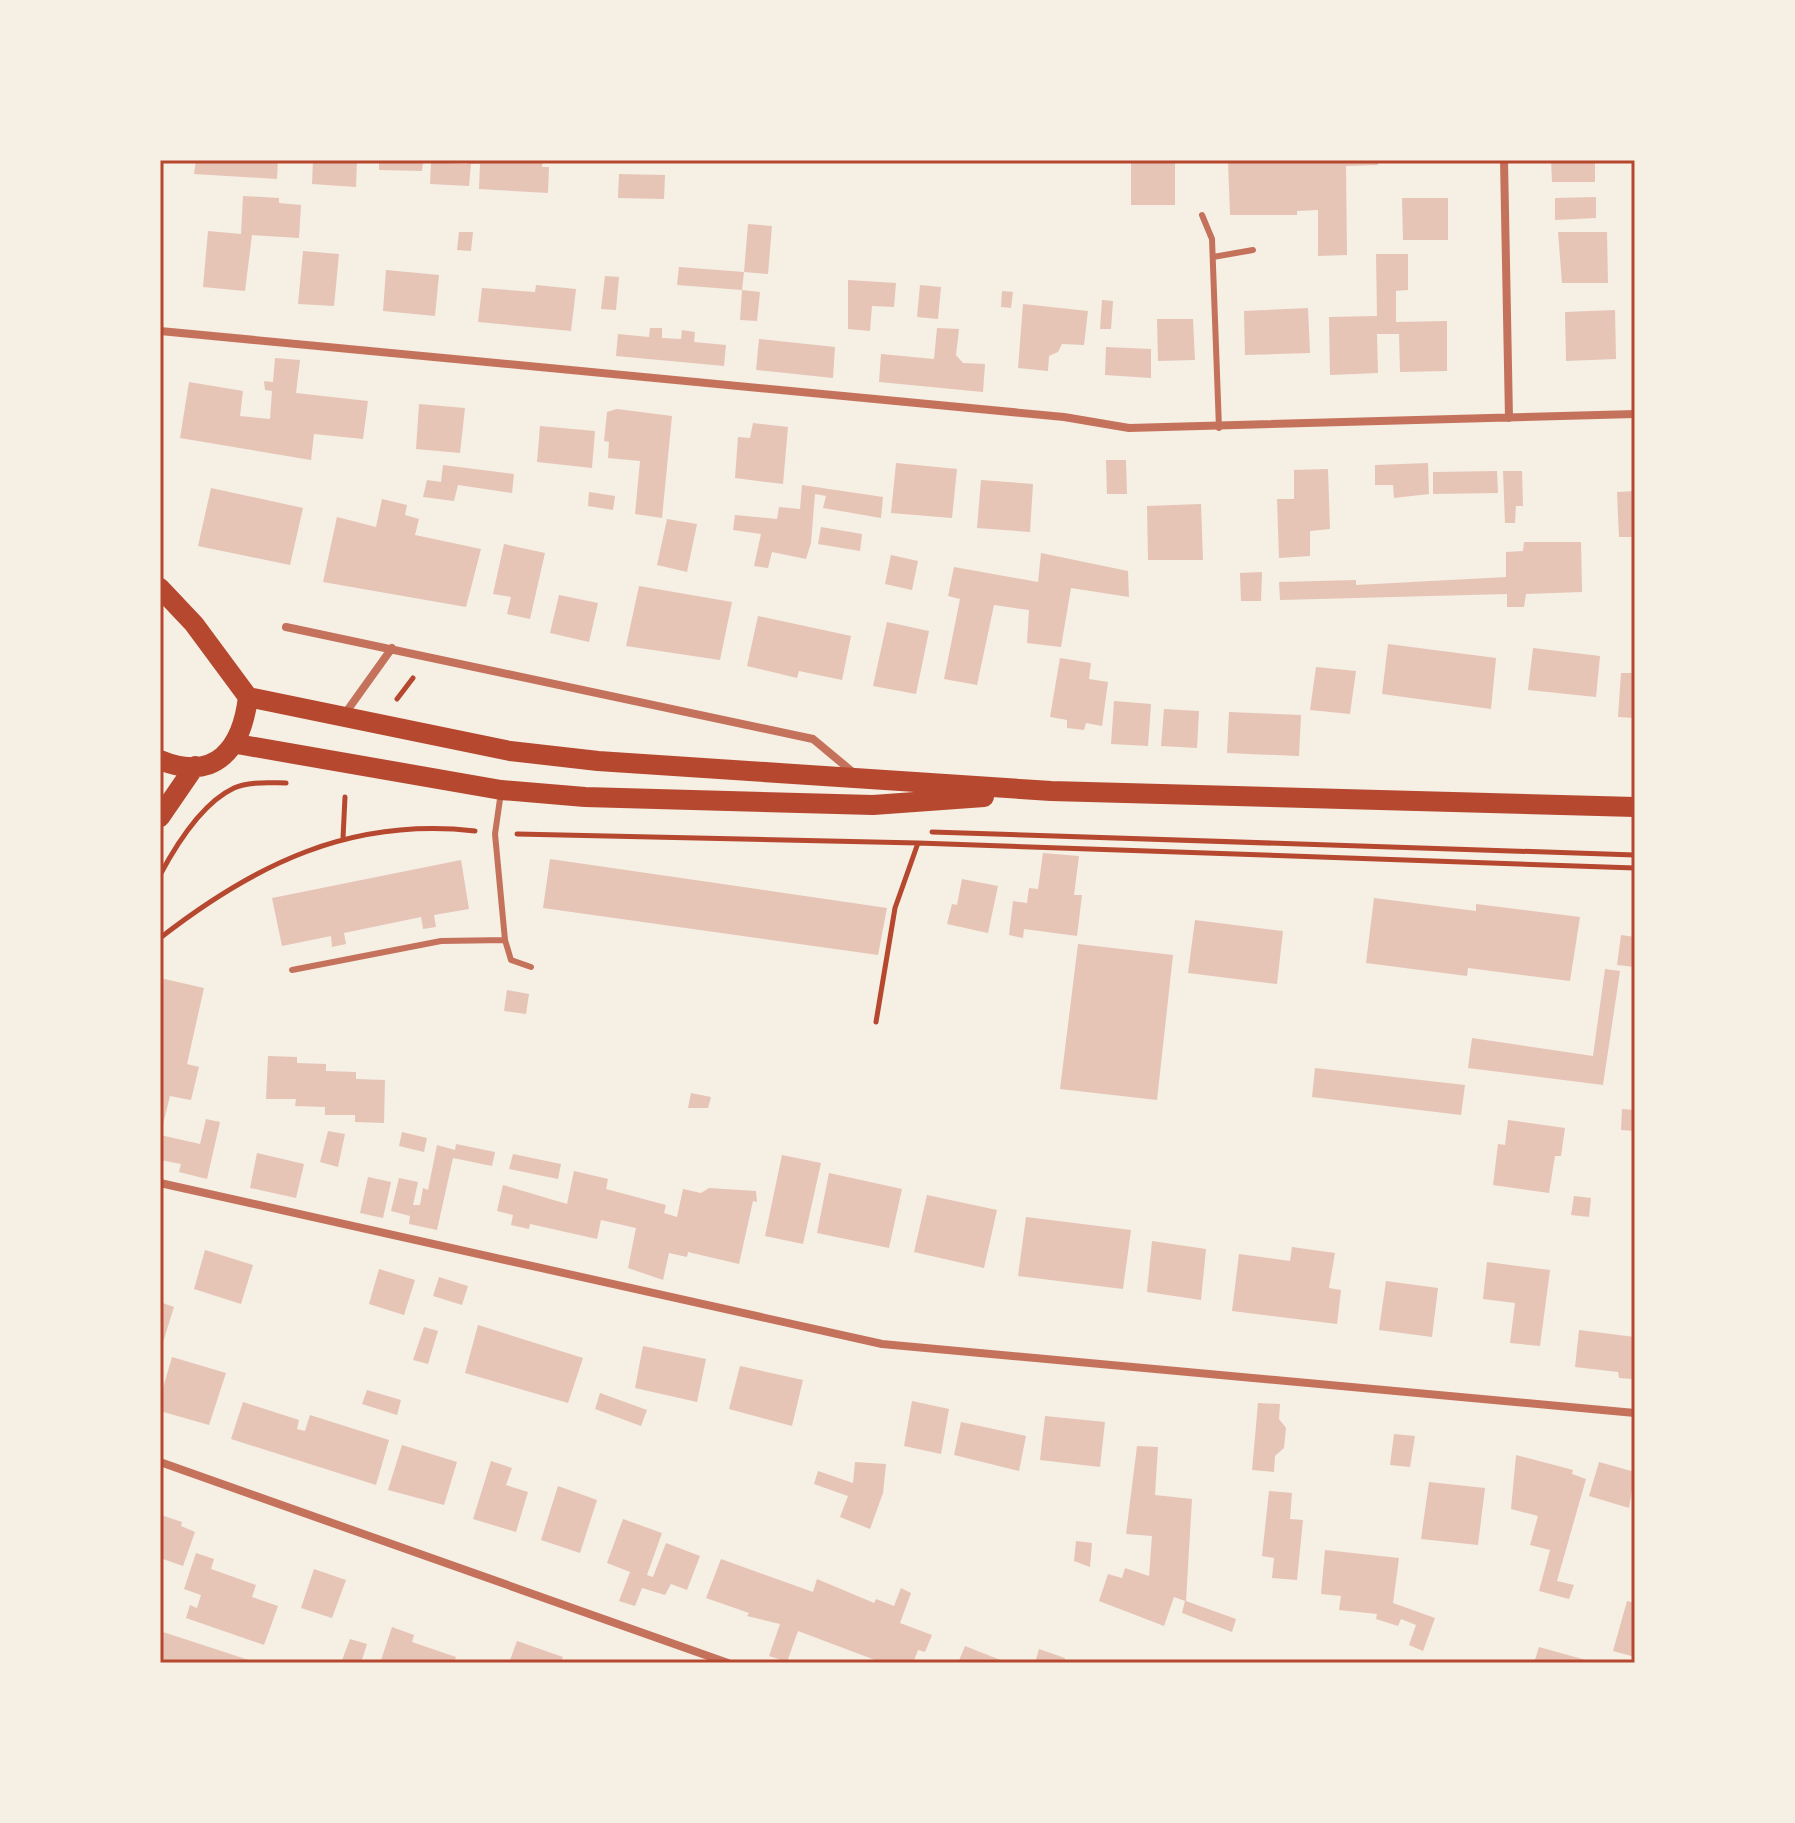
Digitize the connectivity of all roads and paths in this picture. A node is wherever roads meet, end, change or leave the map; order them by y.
1 (1504, 160) edge
2 (1202, 215) dead end
3 (1253, 250) dead end
4 (1213, 257) junction
5 (160, 331) edge
6 (1635, 414) edge
7 (1509, 418) junction
8 (1219, 428) junction
9 (160, 588) edge
10 (286, 627) dead end
11 (392, 648) junction
12 (413, 678) dead end
13 (248, 697) junction
14 (389, 708) dead end
15 (344, 715) junction
16 (237, 744) junction
17 (160, 760) edge
18 (195, 766) junction
19 (858, 777) junction
20 (299, 784) dead end
21 (501, 790) junction
22 (1051, 791) junction
23 (345, 797) dead end
24 (1635, 807) edge
25 (160, 817) edge
26 (929, 832) dead end
27 (495, 834) junction
28 (343, 838) junction
29 (918, 843) junction
30 (1635, 855) edge
31 (1635, 868) edge
32 (160, 875) edge
33 (161, 936) edge
34 (505, 940) junction
35 (531, 967) dead end
36 (292, 970) dead end
37 (876, 1022) dead end
38 (160, 1183) edge
39 (1635, 1413) edge
40 (160, 1462) edge
41 (728, 1663) edge

1 - 7 street
2 - 4 lane
3 - 4 lane
4 - 8 lane
5 - 8 street
6 - 7 street
7 - 8 street
9 - 13 main road
10 - 11 street
11 - 15 street
11 - 19 street
12 - 14 path
13 - 15 main road
13 - 16 main road
15 - 19 main road
16 - 18 main road
16 - 21 main road
17 - 18 main road
18 - 25 main road
19 - 22 main road
20 - 32 path
21 - 22 main road
21 - 27 lane
22 - 24 main road
23 - 28 path
26 - 30 path
27 - 28 path
27 - 29 path
27 - 34 lane
28 - 33 path
29 - 31 path
29 - 37 path
34 - 35 lane
34 - 36 lane
38 - 39 street
40 - 41 street

